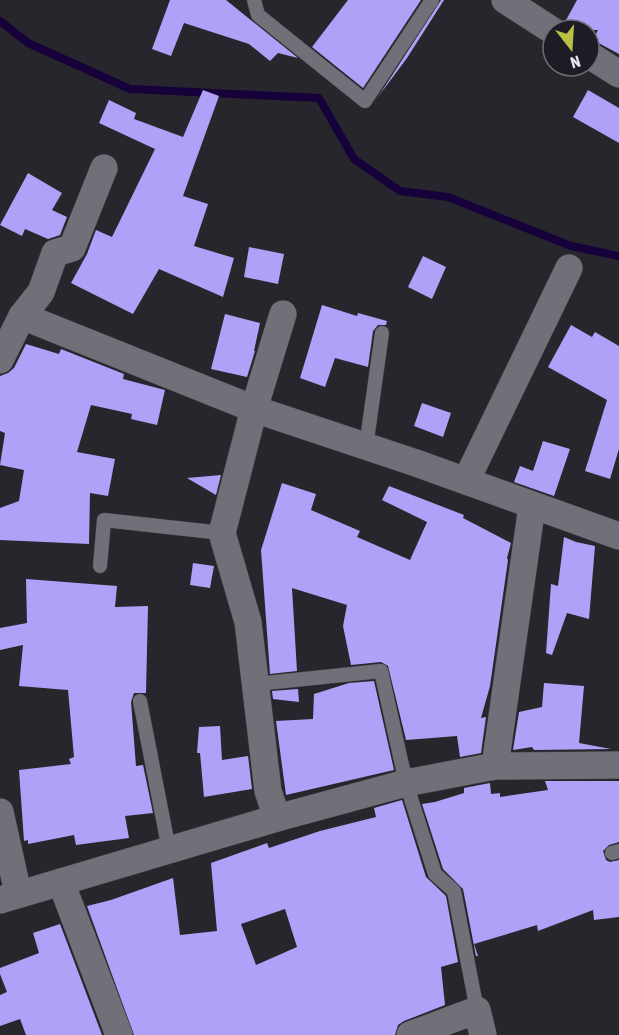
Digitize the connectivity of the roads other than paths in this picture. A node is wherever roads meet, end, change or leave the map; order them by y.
1 (254, 0) edge
2 (432, 0) edge
3 (504, 0) edge
4 (541, 23) edge
5 (601, 63) edge
6 (619, 74) edge
7 (104, 168) dead end
8 (569, 268) dead end
9 (283, 314) dead end
10 (22, 316) junction
11 (382, 333) dead end
12 (0, 360) edge
13 (254, 409) junction
14 (366, 447) junction
15 (466, 481) junction
16 (532, 506) junction
17 (222, 533) junction
18 (619, 536) edge
19 (100, 566) dead end
20 (256, 684) junction
21 (140, 701) dead end
22 (619, 765) edge
23 (495, 766) junction
24 (406, 783) junction
25 (0, 812) edge
26 (277, 818) junction
27 (169, 850) junction
28 (61, 882) junction
29 (9, 896) edge
30 (480, 1023) edge
31 (119, 1035) edge
32 (410, 1035) edge

1 - 2 lane
3 - 4 street
5 - 6 street
7 - 10 street
8 - 15 street
9 - 13 street
10 - 12 street
10 - 13 street
11 - 14 lane
13 - 14 street
13 - 17 street
14 - 15 street
15 - 16 street
16 - 18 street
16 - 23 street
17 - 19 lane
17 - 20 street
20 - 24 lane
20 - 26 street
21 - 27 lane
22 - 23 street
23 - 24 street
24 - 26 street
24 - 30 lane
25 - 29 street
26 - 27 street
27 - 28 street
28 - 29 street
28 - 31 street
30 - 32 street

